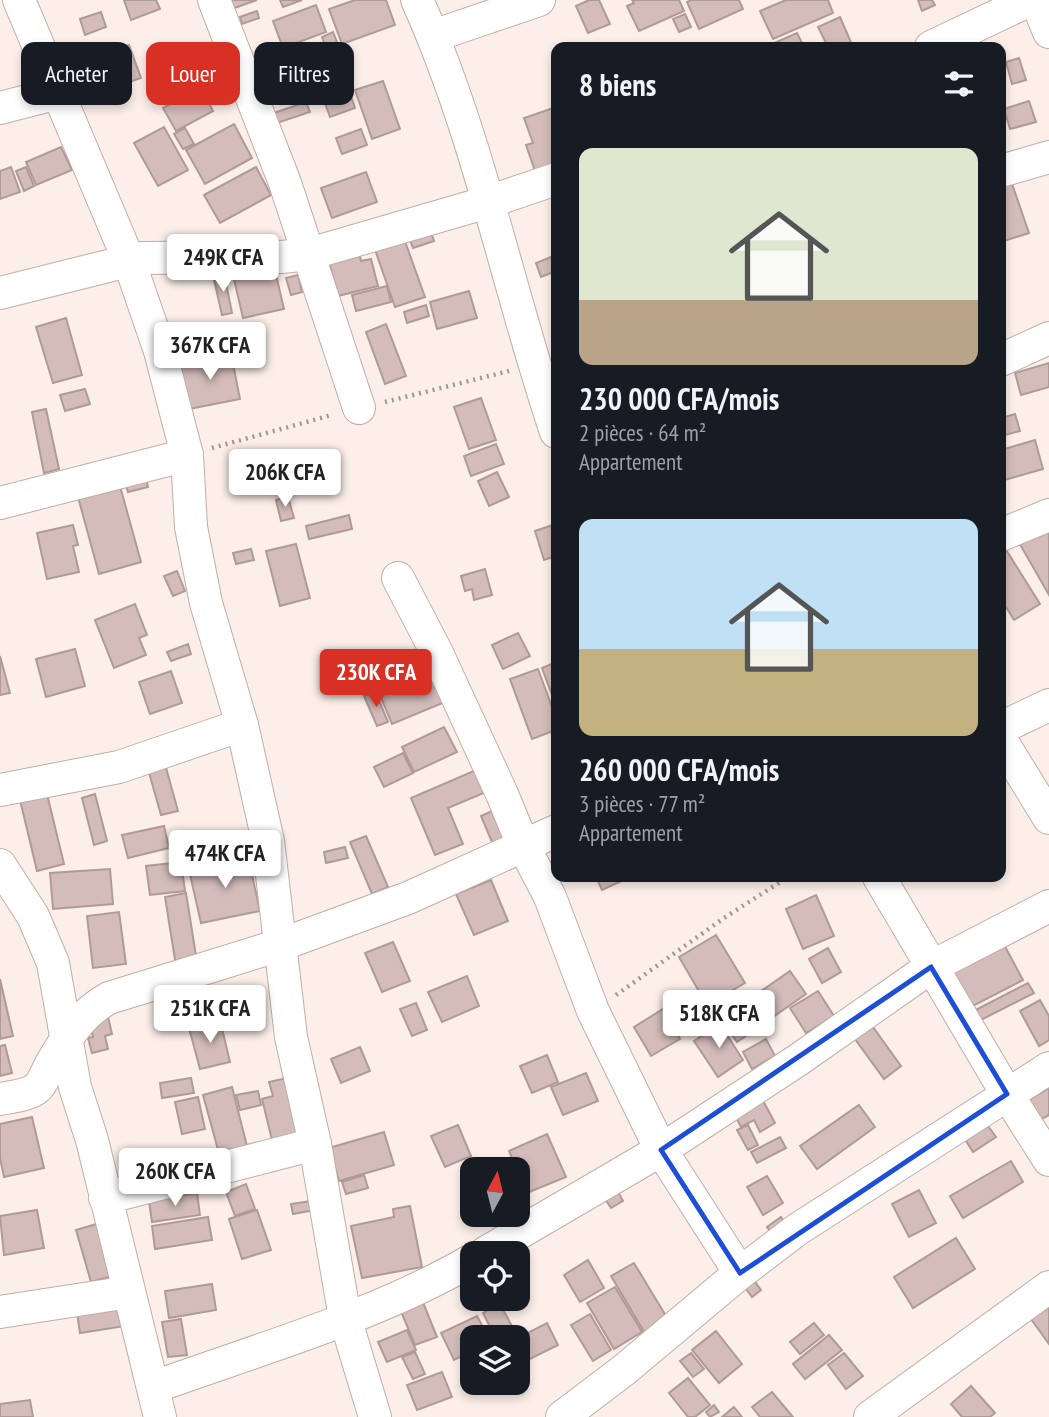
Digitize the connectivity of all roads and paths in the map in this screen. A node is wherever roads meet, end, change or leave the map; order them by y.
1 (19, 0) edge
2 (214, 0) edge
3 (416, 0) edge
4 (539, 0) edge
5 (1030, 0) edge
6 (1036, 0) edge
7 (1049, 32) edge
8 (433, 36) junction
9 (37, 42) edge
10 (942, 42) edge
11 (21, 103) edge
12 (63, 105) edge
13 (0, 108) edge
14 (1049, 157) edge
15 (1006, 170) edge
16 (551, 181) edge
17 (488, 202) junction
18 (309, 254) junction
19 (130, 261) junction
20 (0, 293) edge
21 (1049, 338) edge
22 (1006, 358) edge
23 (545, 360) edge
24 (551, 399) edge
25 (359, 408) dead end
26 (187, 455) junction
27 (0, 503) edge
28 (1049, 514) edge
29 (1006, 533) edge
30 (398, 578) dead end
31 (1049, 705) edge
32 (242, 725) junction
33 (1006, 726) edge
34 (1006, 748) edge
35 (0, 790) edge
36 (1049, 818) edge
37 (551, 833) edge
38 (523, 845) junction
39 (4, 877) edge
40 (780, 882) edge
41 (882, 882) edge
42 (1049, 906) edge
43 (280, 945) junction
44 (931, 967) junction
45 (593, 1011) junction
46 (66, 1038) junction
47 (1049, 1068) edge
48 (1007, 1094) junction
49 (0, 1099) edge
50 (315, 1144) junction
51 (661, 1150) junction
52 (1049, 1160) edge
53 (105, 1198) junction
54 (506, 1241) edge
55 (460, 1267) edge
56 (740, 1273) junction
57 (1049, 1287) edge
58 (129, 1292) junction
59 (0, 1312) edge
60 (345, 1318) junction
61 (157, 1402) edge
62 (375, 1417) edge
63 (562, 1417) edge
64 (870, 1417) edge

1 - 9 street
2 - 18 street
3 - 8 street
4 - 8 street
5 - 10 street
6 - 7 street
8 - 17 street
11 - 13 street
12 - 19 street
14 - 15 street
16 - 17 street
17 - 18 street
17 - 23 street
18 - 19 street
18 - 25 street
19 - 20 street
19 - 26 street
21 - 22 street
23 - 24 street
26 - 27 street
26 - 32 street
28 - 29 street
30 - 38 street
31 - 33 street
32 - 35 street
32 - 43 street
34 - 36 street
37 - 38 street
38 - 43 street
38 - 45 street
39 - 46 street
40 - 45 path
41 - 44 street
42 - 44 street
43 - 46 street
43 - 50 street
44 - 48 street
44 - 51 street
45 - 51 street
46 - 49 street
46 - 53 street
47 - 48 street
48 - 52 street
48 - 56 street
50 - 53 street
50 - 60 street
51 - 54 street
51 - 56 street
53 - 58 street
55 - 60 street
56 - 63 street
57 - 64 street
58 - 59 street
58 - 61 street
60 - 61 street
60 - 62 street

